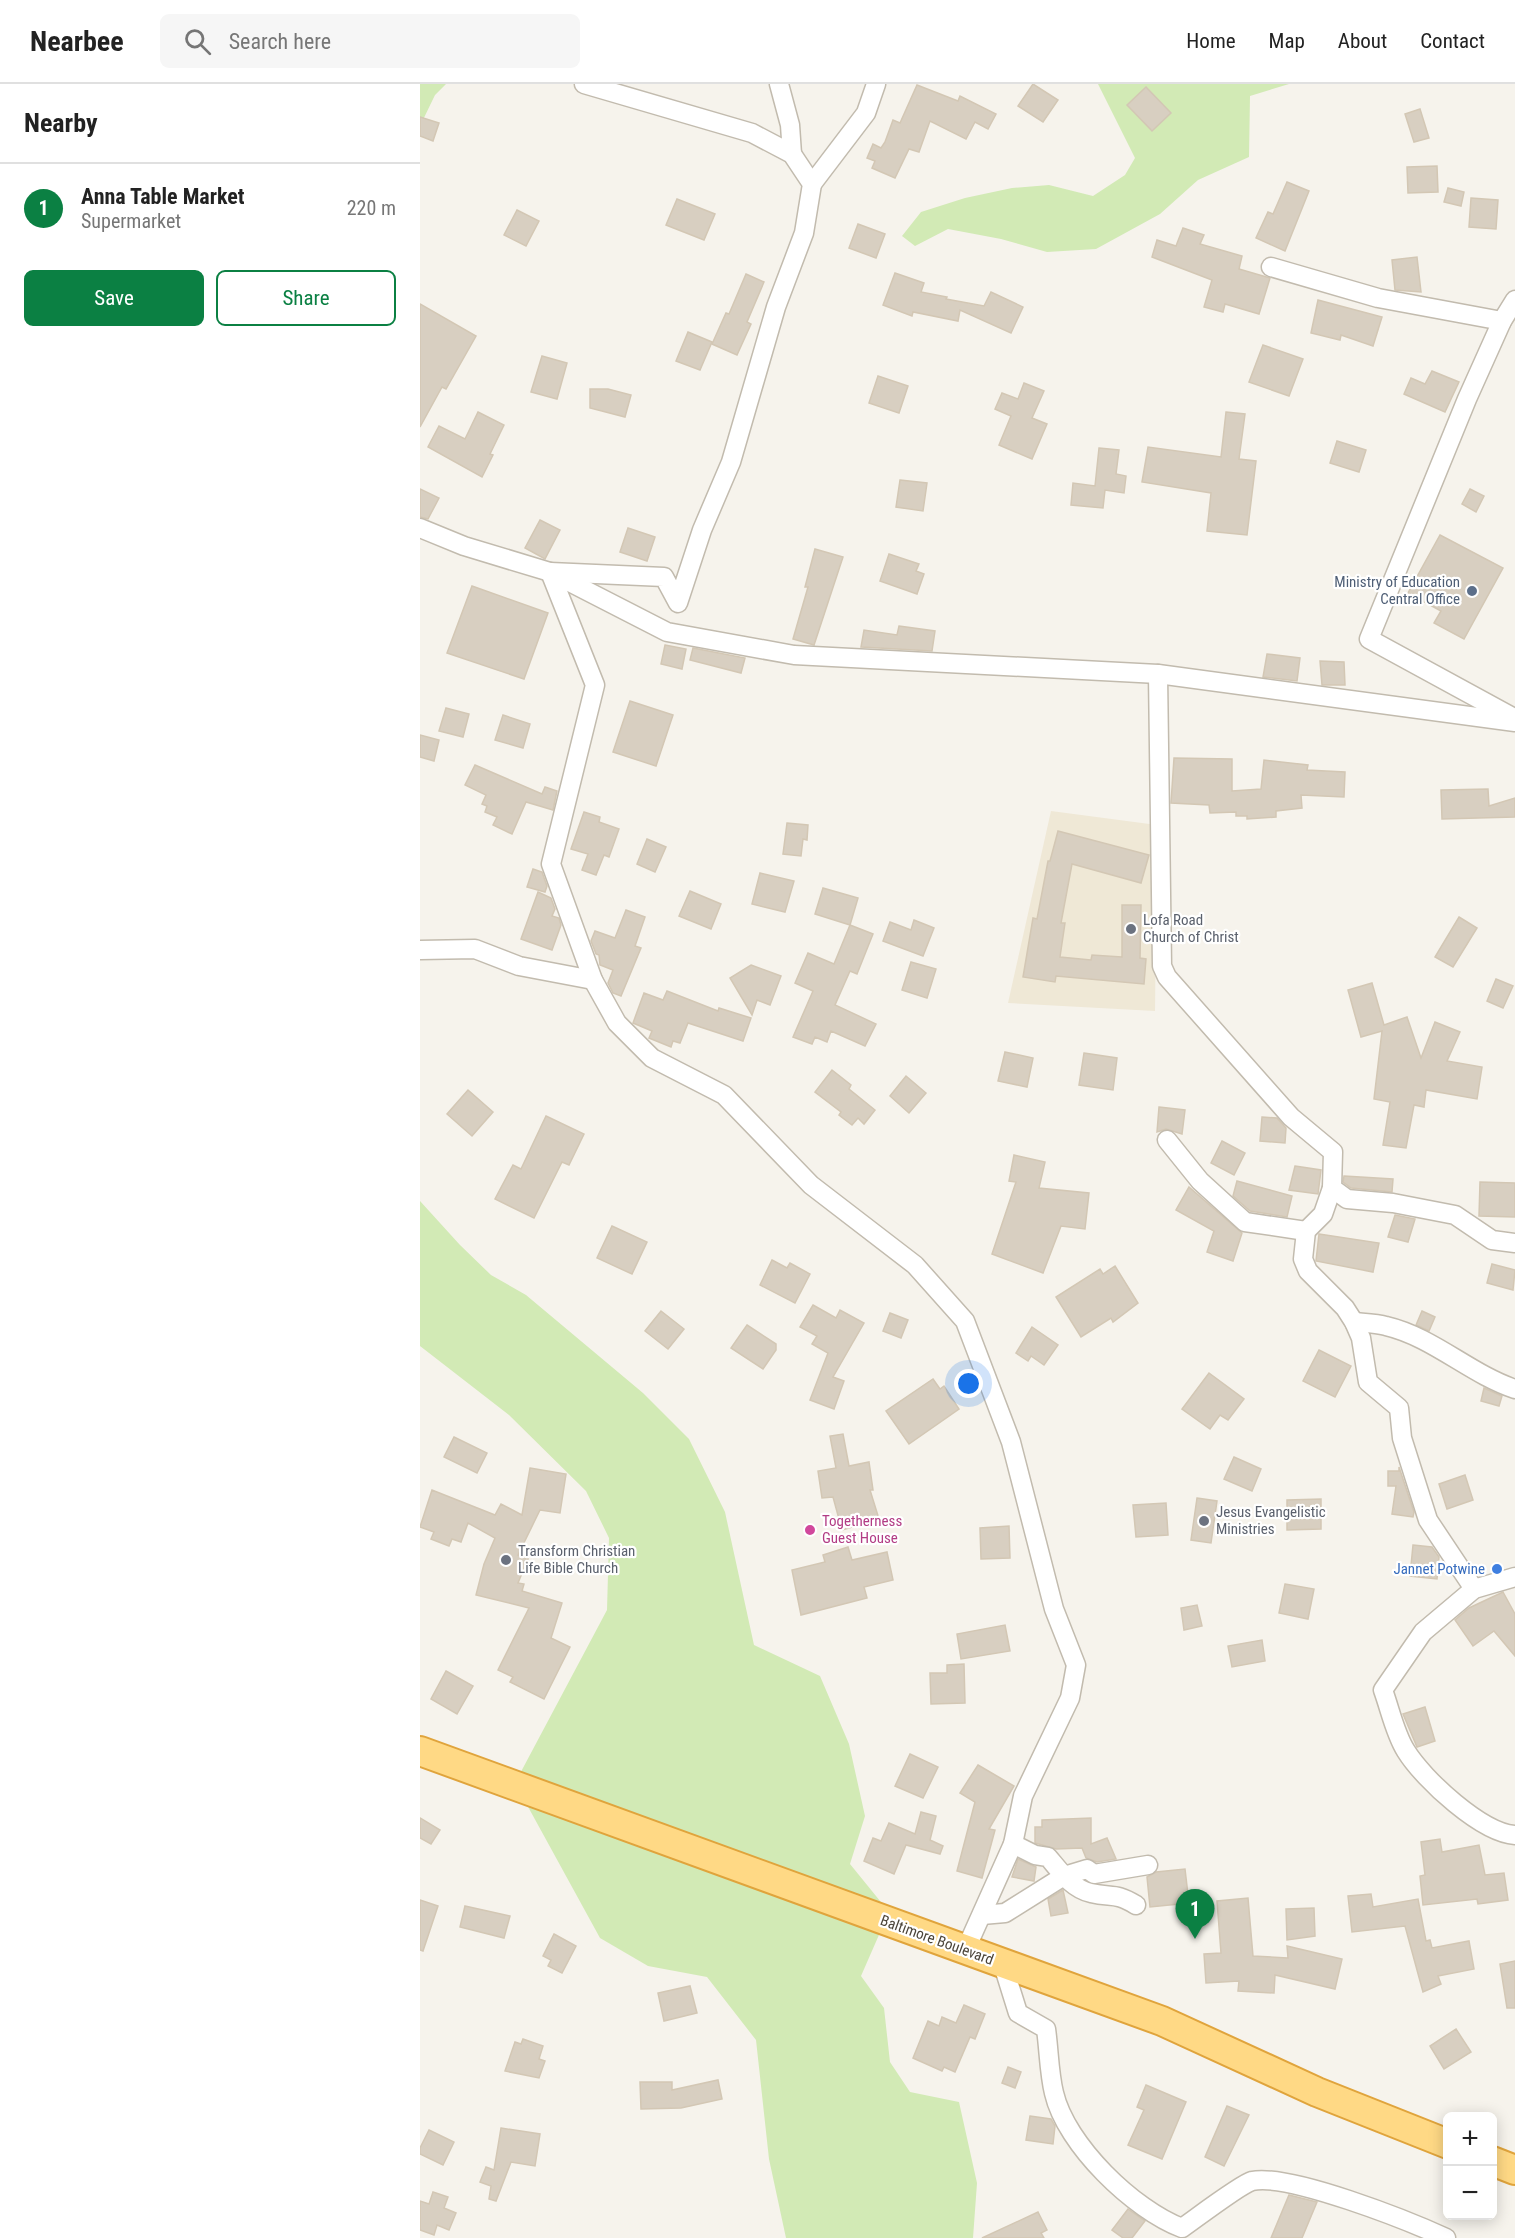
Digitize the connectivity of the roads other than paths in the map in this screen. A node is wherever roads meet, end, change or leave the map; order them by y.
1 (584, 84) edge
2 (779, 84) edge
3 (876, 84) edge
4 (792, 154) junction
5 (812, 184) junction
6 (1271, 267) dead end
7 (1515, 300) edge
8 (1502, 321) junction
9 (420, 528) edge
10 (550, 572) junction
11 (1158, 674) junction
12 (1515, 720) edge
13 (420, 950) edge
14 (593, 980) junction
15 (1167, 1140) dead end
16 (1332, 1188) junction
17 (1306, 1231) junction
18 (1515, 1243) edge
19 (1354, 1322) junction
20 (1515, 1389) edge
21 (1515, 1577) edge
22 (1474, 1589) junction
23 (420, 1751) edge
24 (1515, 1836) edge
25 (1013, 1844) junction
26 (1148, 1865) dead end
27 (1064, 1876) junction
28 (1136, 1905) dead end
29 (982, 1915) junction
30 (965, 1951) junction
31 (1003, 1965) junction
32 (1443, 2142) edge
33 (1497, 2163) edge
34 (1515, 2170) edge
35 (1446, 2238) edge

1 - 4 street
2 - 4 street
3 - 5 street
4 - 5 street
5 - 10 street
6 - 8 street
7 - 8 street
8 - 12 street
9 - 10 street
10 - 11 street
10 - 14 street
11 - 12 street
11 - 16 street
13 - 14 street
14 - 25 street
15 - 17 street
16 - 17 street
16 - 18 street
17 - 19 street
19 - 20 street
19 - 22 street
21 - 22 street
22 - 24 street
23 - 30 highway, Baltimore Boulevard
25 - 27 street
25 - 29 street
26 - 27 street
27 - 28 street
27 - 29 street
29 - 30 street
30 - 31 highway, Baltimore Boulevard
31 - 32 highway, Baltimore Boulevard
31 - 35 street
33 - 34 highway

